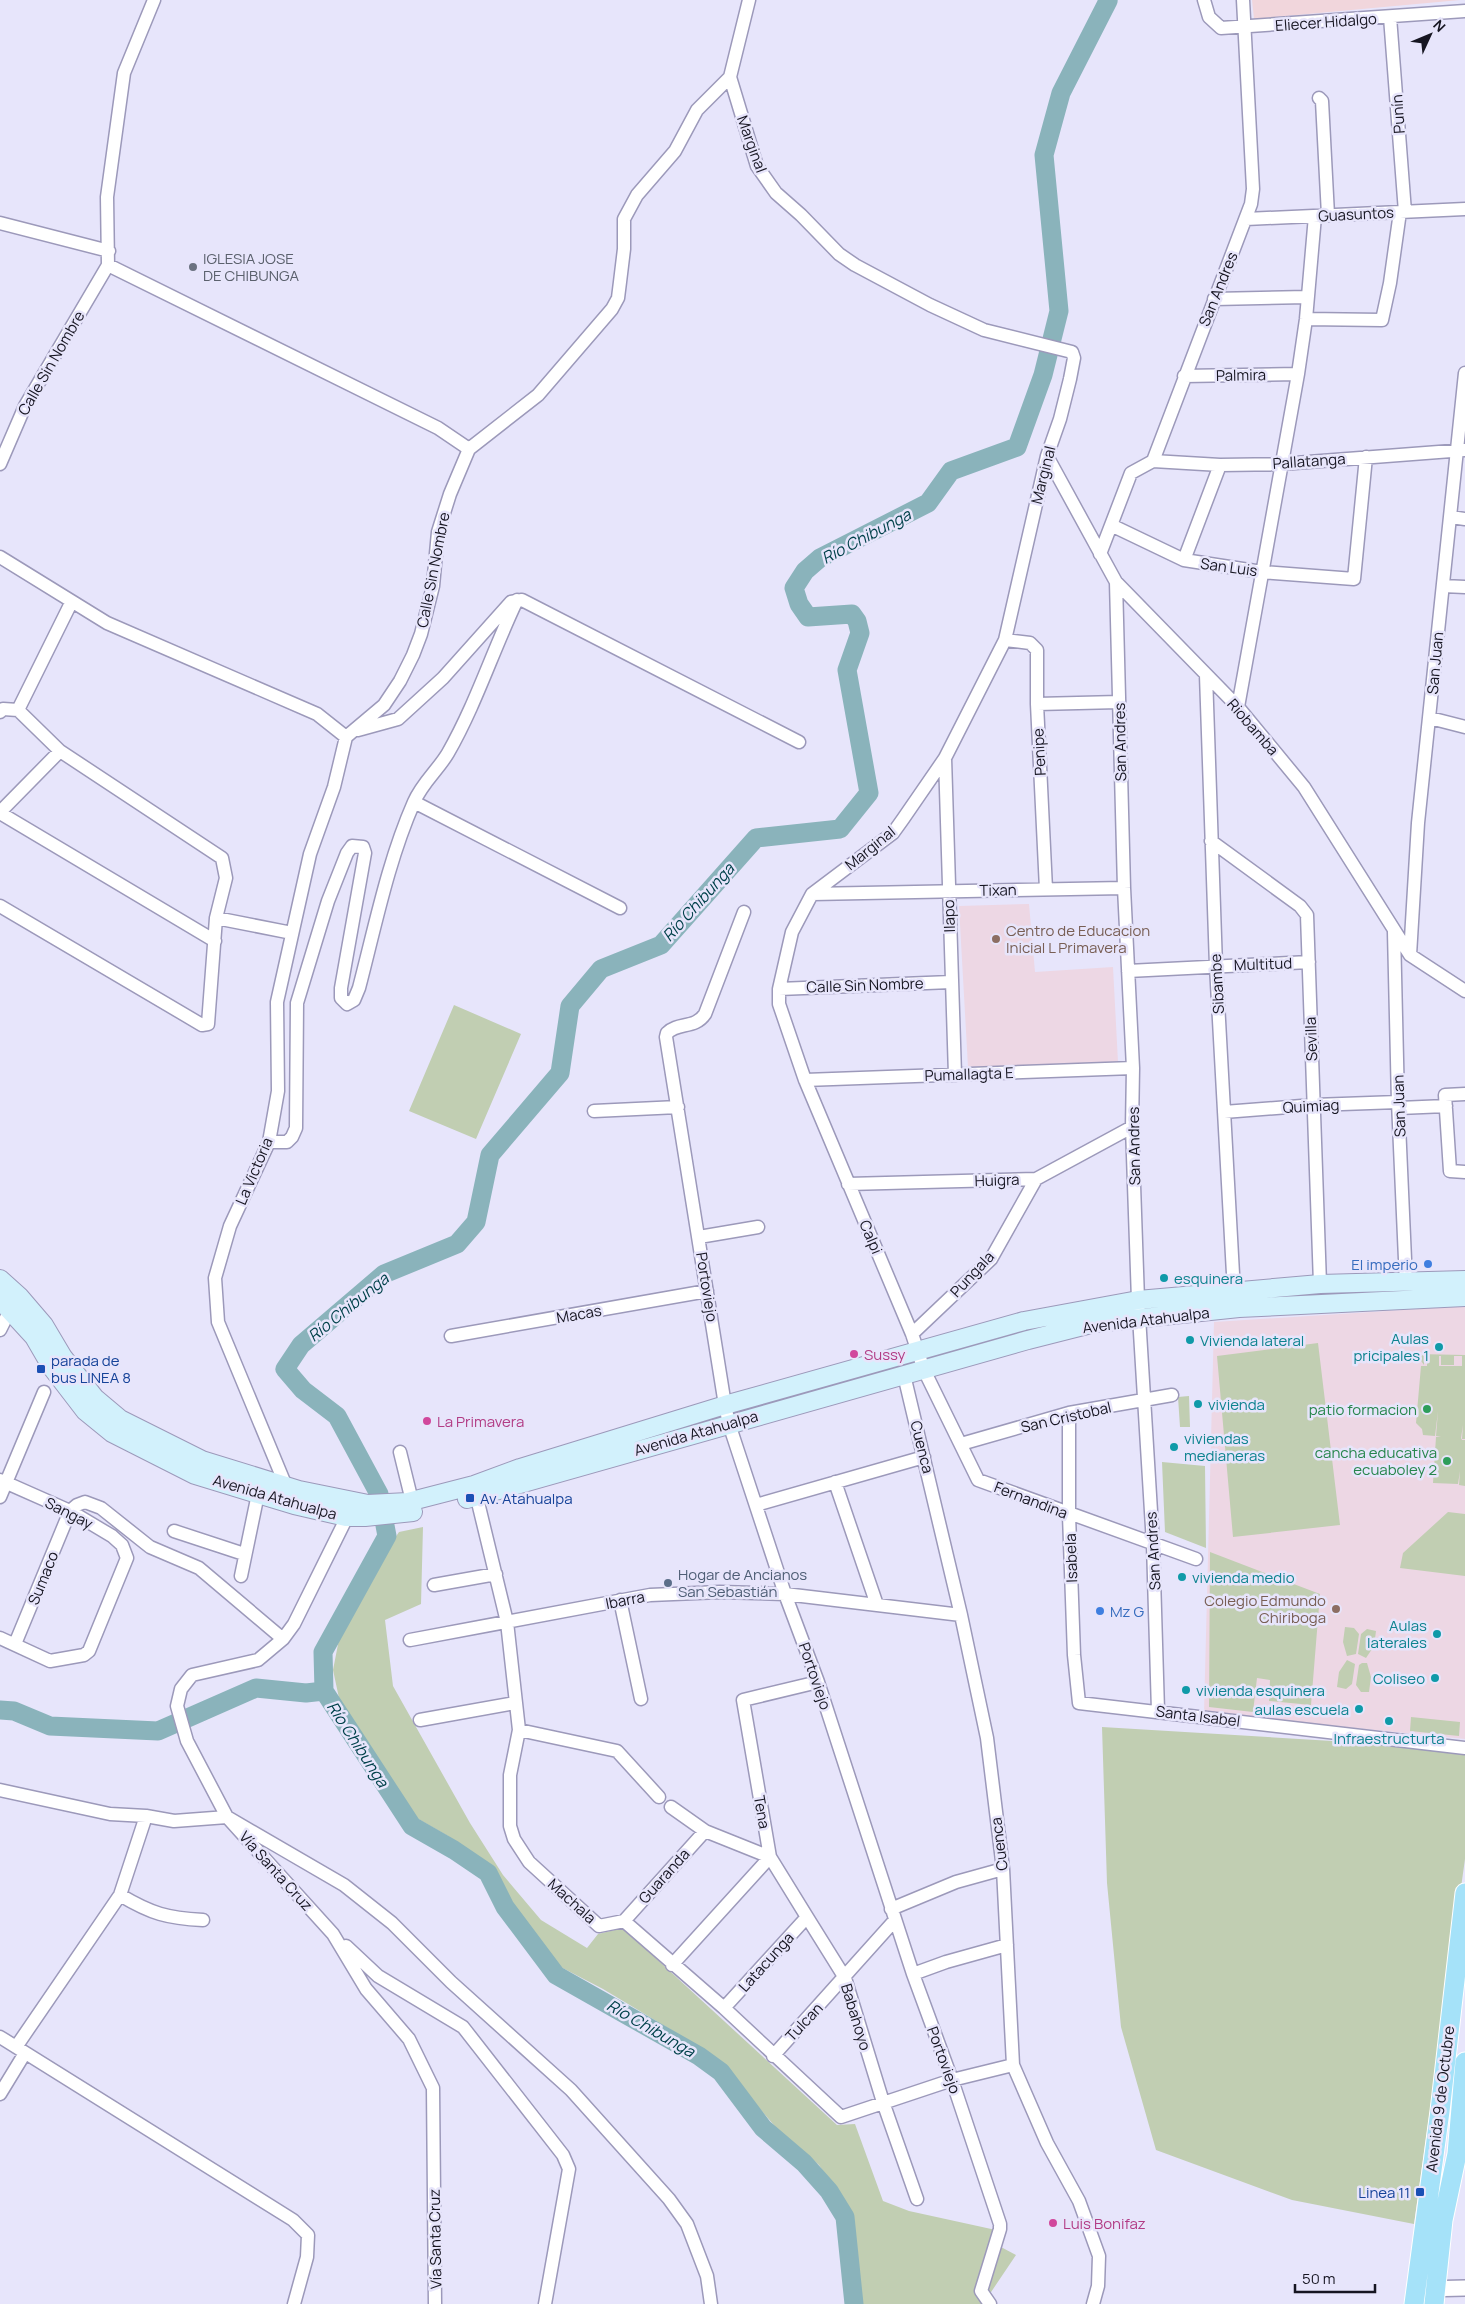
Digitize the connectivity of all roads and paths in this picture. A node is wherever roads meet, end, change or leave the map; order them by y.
1 (154, 0) edge
2 (749, 0) edge
3 (1204, 0) edge
4 (1243, 0) edge
5 (1465, 11) edge
6 (1390, 17) junction
7 (1246, 28) junction
8 (730, 78) junction
9 (1319, 98) dead end
10 (1465, 209) edge
11 (1402, 212) junction
12 (1328, 215) junction
13 (1315, 216) junction
14 (1246, 219) junction
15 (0, 223) edge
16 (109, 251) junction
17 (108, 265) junction
18 (1306, 297) junction
19 (1214, 299) junction
20 (1306, 319) junction
21 (1465, 372) edge
22 (1298, 374) junction
23 (1184, 376) junction
24 (469, 449) junction
25 (1461, 450) edge
26 (1047, 456) junction
27 (1366, 458) junction
28 (1153, 461) junction
29 (0, 464) edge
30 (1220, 464) junction
31 (1282, 464) junction
32 (1452, 517) junction
33 (1465, 519) edge
34 (1113, 526) junction
35 (1100, 554) junction
36 (0, 557) edge
37 (1184, 560) junction
38 (1262, 572) junction
39 (1116, 582) junction
40 (1443, 586) junction
41 (1465, 587) edge
42 (517, 600) junction
43 (71, 603) junction
44 (1005, 640) junction
45 (1206, 675) junction
46 (1119, 702) junction
47 (1037, 704) junction
48 (1238, 707) junction
49 (1, 709) edge
50 (18, 710) junction
51 (1430, 718) junction
52 (1465, 727) edge
53 (351, 734) junction
54 (799, 742) dead end
55 (60, 751) junction
56 (945, 758) junction
57 (414, 802) junction
58 (0, 813) edge
59 (1211, 842) junction
60 (1124, 888) junction
61 (1046, 889) junction
62 (948, 891) junction
63 (812, 894) junction
64 (0, 906) edge
65 (620, 908) dead end
66 (744, 912) dead end
67 (216, 918) junction
68 (1394, 931) junction
69 (292, 933) junction
70 (214, 941) junction
71 (1410, 954) junction
72 (1308, 962) junction
73 (1216, 966) junction
74 (1128, 970) junction
75 (951, 982) junction
76 (779, 989) junction
77 (1465, 991) edge
78 (1133, 1068) junction
79 (955, 1074) junction
80 (805, 1080) junction
81 (1465, 1094) edge
82 (1446, 1100) junction
83 (1314, 1105) junction
84 (1398, 1105) junction
85 (678, 1107) junction
86 (594, 1111) dead end
87 (1224, 1112) junction
88 (1132, 1127) junction
89 (269, 1142) junction
90 (1465, 1172) edge
91 (1036, 1179) junction
92 (848, 1184) junction
93 (758, 1227) dead end
94 (699, 1238) junction
95 (0, 1279) edge
96 (1465, 1280) edge
97 (1406, 1282) junction
98 (1320, 1284) junction
99 (707, 1291) junction
100 (1234, 1292) junction
101 (1465, 1297) edge
102 (1138, 1300) junction
103 (5, 1305) edge
104 (1140, 1320) junction
105 (0, 1330) edge
106 (912, 1334) junction
107 (451, 1336) dead end
108 (918, 1352) junction
109 (924, 1370) junction
110 (904, 1375) junction
111 (44, 1392) dead end
112 (1172, 1395) dead end
113 (1143, 1401) junction
114 (726, 1405) junction
115 (1069, 1414) junction
116 (730, 1424) junction
117 (961, 1444) junction
118 (400, 1452) dead end
119 (924, 1457) junction
120 (978, 1480) joint
121 (3, 1482) edge
122 (835, 1482) junction
123 (286, 1486) junction
124 (475, 1490) junction
125 (258, 1494) junction
126 (0, 1497) edge
127 (294, 1505) junction
128 (410, 1505) junction
129 (756, 1505) junction
130 (359, 1510) junction
131 (70, 1511) junction
132 (1069, 1514) junction
133 (174, 1531) dead end
134 (1153, 1544) junction
135 (244, 1554) junction
136 (1196, 1559) dead end
137 (496, 1574) junction
138 (241, 1576) dead end
139 (434, 1585) dead end
140 (785, 1594) junction
141 (620, 1600) junction
142 (877, 1605) junction
143 (961, 1615) junction
144 (507, 1622) junction
145 (0, 1638) edge
146 (283, 1639) junction
147 (410, 1640) dead end
148 (15, 1644) junction
149 (818, 1682) junction
150 (641, 1699) dead end
151 (1079, 1702) joint
152 (515, 1703) junction
153 (1158, 1711) junction
154 (420, 1720) dead end
155 (519, 1730) junction
156 (1465, 1748) edge
157 (0, 1790) edge
158 (659, 1797) dead end
159 (671, 1807) dead end
160 (146, 1816) junction
161 (227, 1816) junction
162 (705, 1830) junction
163 (770, 1857) junction
164 (1003, 1869) junction
165 (1465, 1893) edge
166 (120, 1895) junction
167 (893, 1915) junction
168 (807, 1917) junction
169 (203, 1920) dead end
170 (624, 1921) junction
171 (334, 1934) junction
172 (1007, 1945) junction
173 (672, 1965) junction
174 (912, 1974) junction
175 (845, 1978) junction
176 (724, 2008) junction
177 (0, 2037) edge
178 (21, 2050) junction
179 (773, 2056) junction
180 (1465, 2062) edge
181 (1013, 2065) junction
182 (952, 2080) junction
183 (0, 2094) edge
184 (882, 2102) junction
185 (1461, 2153) edge
186 (917, 2199) dead end
187 (1465, 2288) edge
188 (1414, 2296) edge
189 (1435, 2297) edge
190 (990, 2303) edge
191 (294, 2304) edge
192 (435, 2304) edge
193 (546, 2304) edge
194 (711, 2304) edge
195 (1094, 2304) edge

1 - 16 street
2 - 8 street
3 - 7 street, Eliecer Hidalgo
4 - 7 street, San Andres
5 - 6 street, Eliecer Hidalgo
6 - 7 street, Eliecer Hidalgo
6 - 11 street, Punín
7 - 14 street, San Andres
8 - 24 street, Calle Sin Nombre
8 - 26 street, Marginal
9 - 12 street
10 - 11 street, Guasuntos
11 - 12 street, Guasuntos
11 - 20 street, Punín
12 - 13 street, Guasuntos
13 - 14 street, Guasuntos
13 - 18 street
14 - 19 street, San Andres
15 - 16 street
16 - 17 street
17 - 24 street
17 - 29 street, Calle Sin Nombre
18 - 19 street
18 - 20 street
19 - 23 street, San Andres
20 - 22 street
21 - 25 street, San Juan
22 - 23 street, Palmira
22 - 31 street
23 - 28 street, San Andres
24 - 53 street, Calle Sin Nombre
25 - 27 street, Pallatanga
25 - 32 street, San Juan
26 - 35 street, Riobamba
26 - 44 street, Marginal
27 - 31 street, Pallatanga
27 - 38 street, San Luis
28 - 30 street, Pallatanga
28 - 34 street
30 - 31 street, Pallatanga
30 - 37 street
31 - 38 street
32 - 33 street
32 - 40 street, San Juan
34 - 35 street
34 - 37 street, San Luis
35 - 39 street, Riobamba
36 - 43 street
37 - 38 street, San Luis
38 - 48 street
39 - 45 street, Riobamba
39 - 46 street, San Andres
40 - 41 street
40 - 51 street, San Juan
42 - 53 street
42 - 54 street
42 - 57 street
43 - 50 street
43 - 53 street
44 - 47 street, Penipe
44 - 56 street, Marginal
45 - 48 street, Riobamba
45 - 59 street, Sibambe
46 - 47 street
46 - 60 street, San Andres
47 - 61 street, Penipe
48 - 68 street, Riobamba
49 - 50 street
50 - 55 street
51 - 52 street
51 - 71 street, San Juan
53 - 69 street, La Victoria
55 - 58 street
55 - 67 street
56 - 62 street, Ilapo
56 - 63 street, Marginal
57 - 65 street
57 - 89 street
58 - 70 street
59 - 72 street, Sevilla
59 - 73 street, Sibambe
60 - 61 street, Tixan
60 - 74 street, San Andres
61 - 62 street, Tixan
62 - 63 street, Tixan
62 - 75 street, Ilapo
63 - 76 street, Marginal
64 - 70 street
66 - 85 street, Portoviejo
67 - 69 street
67 - 70 street
68 - 71 street, Riobamba
68 - 84 street, San Juan
69 - 89 street, La Victoria
71 - 77 street, Riobamba
72 - 73 street, Multitud
72 - 83 street, Sevilla
73 - 74 street, Multitud
73 - 87 street, Sibambe
74 - 78 street, San Andres
75 - 76 street, Calle Sin Nombre
75 - 79 street, Ilapo
76 - 80 street, Calpi
78 - 79 street, Pumallagta E
78 - 88 street, San Andres
79 - 80 street, Pumallagta E
80 - 92 street, Calpi
81 - 82 street, Quimiag
82 - 84 street, Quimiag
82 - 90 street
83 - 84 street, Quimiag
83 - 87 street, Quimiag
83 - 98 street, Sevilla
84 - 97 street, San Juan
85 - 86 street
85 - 94 street, Portoviejo
87 - 100 street, Sibambe
88 - 91 street, Huigra
88 - 102 street, San Andres
89 - 123 street, La Victoria
91 - 92 street, Huigra
91 - 106 street, Pungala
92 - 106 street, Calpi
93 - 94 street
94 - 99 street, Portoviejo
95 - 123 main road, Avenida Atahualpa
96 - 97 main road, Avenida Atahualpa
97 - 98 main road, Avenida Atahualpa
98 - 100 main road, Avenida Atahualpa
99 - 107 street, Macas
99 - 114 street, Portoviejo
100 - 102 main road, Avenida Atahualpa
101 - 104 main road, Avenida Atahualpa
102 - 104 street, San Andres
102 - 108 main road, Avenida Atahualpa
103 - 105 street
103 - 125 main road, Avenida Atahualpa
104 - 109 main road, Avenida Atahualpa
104 - 113 street, San Andres
106 - 108 street, Calpi
108 - 109 street, Calpi
108 - 114 main road, Avenida Atahualpa
109 - 110 main road, Avenida Atahualpa
109 - 117 street, Calpi
110 - 116 main road, Avenida Atahualpa
110 - 119 street, Cuenca
111 - 121 street
112 - 113 street, San Cristobal
113 - 115 street, San Cristobal
113 - 134 street, San Andres
114 - 116 street, Portoviejo
114 - 124 main road, Avenida Atahualpa
115 - 117 street, San Cristobal
115 - 132 street, Isabela
116 - 124 main road, Avenida Atahualpa
116 - 129 street, Portoviejo
117 - 120 street, Calpi
118 - 128 street
119 - 122 street
119 - 143 street, Cuenca
120 - 132 street, Fernandina
121 - 126 street
121 - 131 street, Sangay
122 - 129 street
122 - 142 street
123 - 127 street, La Victoria
123 - 130 main road, Avenida Atahualpa
124 - 128 main road, Avenida Atahualpa
124 - 137 street, Machala
125 - 127 main road, Avenida Atahualpa
125 - 135 street
127 - 130 main road, Avenida Atahualpa
128 - 130 main road, Avenida Atahualpa
129 - 140 street, Portoviejo
130 - 146 street, Vía Santa Cruz
131 - 146 street
131 - 148 street, Sumaco
131 - 148 street, Sangay
132 - 134 street, Fernandina
132 - 151 street, Isabela
133 - 135 street
134 - 136 street, Fernandina
134 - 153 street, San Andres
135 - 138 street
137 - 139 street
137 - 144 street, Machala
140 - 141 street, Ibarra
140 - 142 street, Ibarra
140 - 149 street, Portoviejo
141 - 144 street, Ibarra
141 - 150 street
142 - 143 street, Ibarra
143 - 164 street, Cuenca
144 - 147 street, Ibarra
144 - 152 street, Machala
145 - 148 street
146 - 161 street, Vía Santa Cruz
149 - 163 street, Tena
149 - 167 street, Portoviejo
151 - 153 street, Santa Isabel
152 - 154 street
152 - 155 street, Machala
153 - 156 street, Santa Isabel
155 - 158 street
155 - 170 street, Machala
157 - 160 street
159 - 162 street
160 - 161 street
160 - 166 street
161 - 171 street, Vía Santa Cruz
161 - 194 street
162 - 163 street
162 - 170 street, Guaranda
163 - 168 street, Babahoyo
163 - 173 street
164 - 167 street, Tulcan
164 - 172 street, Cuenca
165 - 188 main road, Avenida 9 de Octubre
166 - 169 street
166 - 178 street
167 - 174 street, Portoviejo
167 - 175 street, Tulcan
168 - 175 street, Babahoyo
168 - 176 street, Latacunga
170 - 173 street
171 - 192 street, Vía Santa Cruz
171 - 193 street
172 - 174 street
172 - 181 street, Cuenca
173 - 176 street
174 - 182 street, Portoviejo
175 - 179 street, Tulcan
175 - 184 street, Babahoyo
176 - 179 street
177 - 178 street
178 - 183 street
178 - 191 street
179 - 184 street
180 - 185 main road, Avenida 9 de Octubre
181 - 182 street
181 - 195 street, Cuenca
182 - 184 street
182 - 190 street, Portoviejo
184 - 186 street, Babahoyo
185 - 189 main road, Avenida 9 de Octubre
187 - 189 street
188 - 189 street

